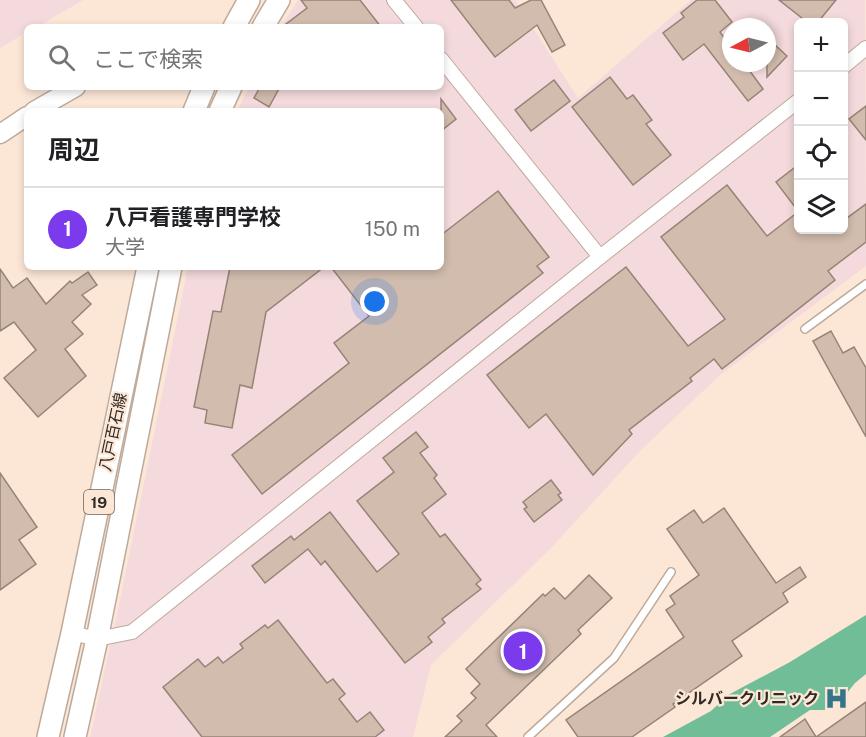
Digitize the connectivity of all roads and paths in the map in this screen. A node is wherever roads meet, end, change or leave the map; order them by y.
1 (249, 0) edge
2 (279, 0) edge
3 (394, 0) edge
4 (236, 24) edge
5 (265, 24) edge
6 (414, 24) edge
7 (866, 48) edge
8 (848, 62) edge
9 (444, 63) edge
10 (71, 90) edge
11 (203, 90) edge
12 (230, 90) edge
13 (794, 104) edge
14 (39, 108) edge
15 (195, 108) edge
16 (221, 108) edge
17 (24, 118) edge
18 (0, 134) edge
19 (600, 257) junction
20 (147, 270) edge
21 (170, 270) edge
22 (866, 284) edge
23 (805, 330) dead end
24 (671, 572) dead end
25 (72, 633) junction
26 (97, 639) junction
27 (48, 737) edge
28 (75, 737) edge
29 (528, 737) edge

1 - 4 main road
2 - 5 main road
3 - 6 street
7 - 8 street
9 - 19 street
10 - 14 street
11 - 15 main road
12 - 16 main road
13 - 19 street
17 - 18 street
19 - 26 street
20 - 25 main road, 八戸百石線 / 19
21 - 26 main road, 八戸百石線 / 19
22 - 23 lane
24 - 29 lane
25 - 26 street
25 - 27 main road, 八戸百石線 / 19
26 - 28 main road, 八戸百石線 / 19

